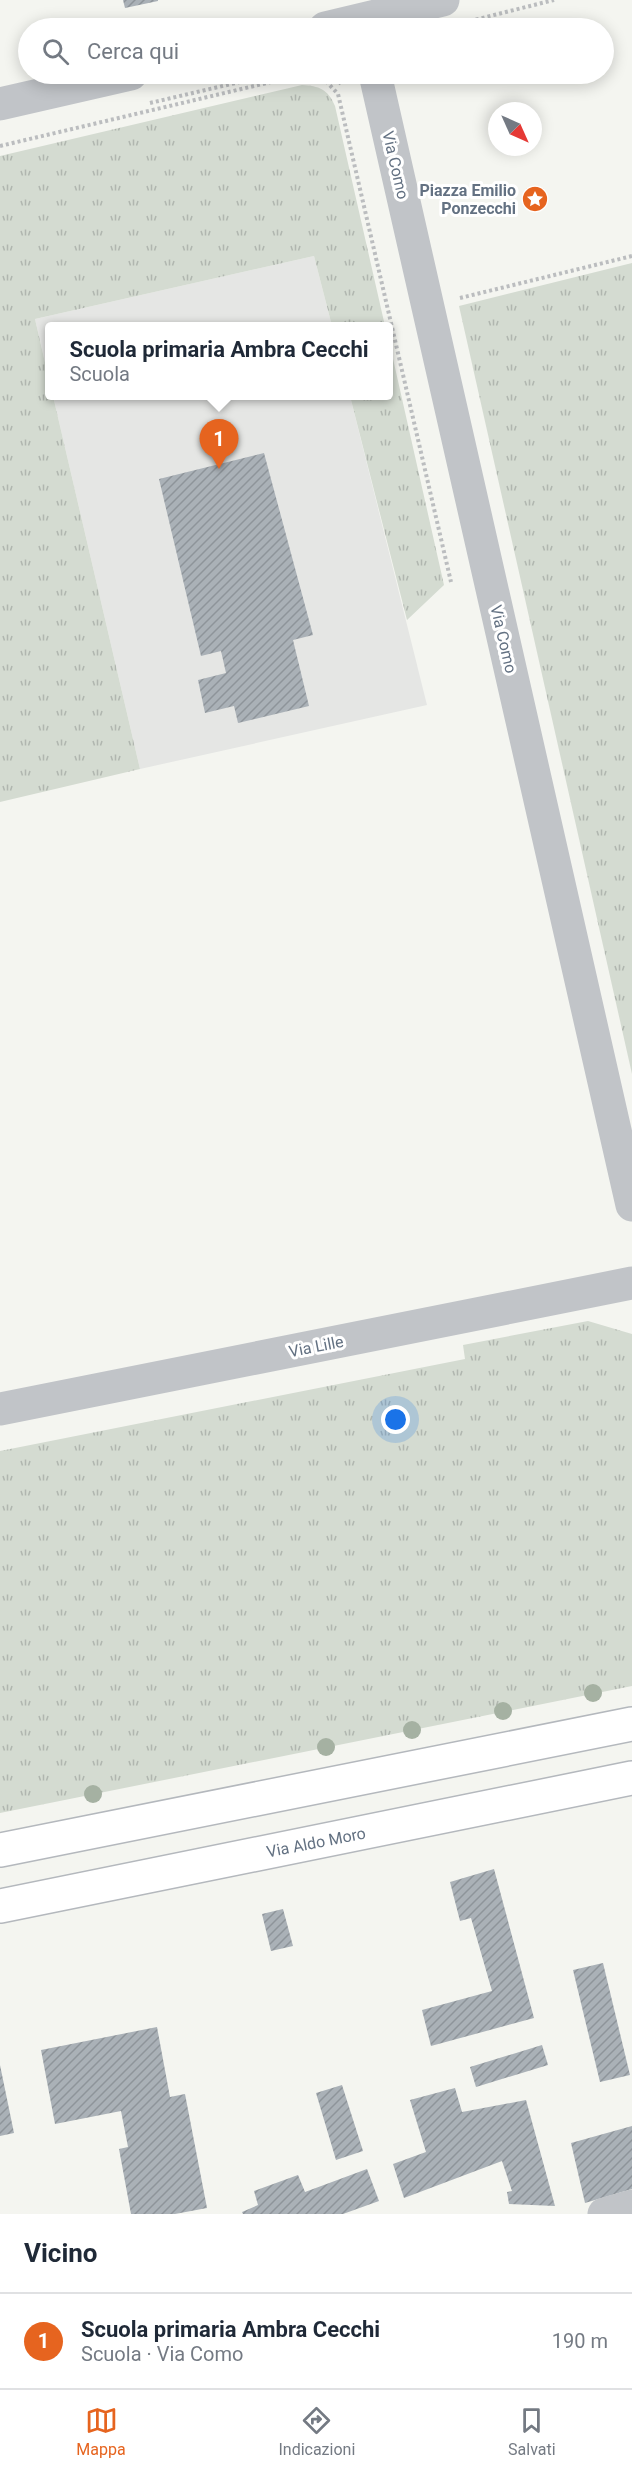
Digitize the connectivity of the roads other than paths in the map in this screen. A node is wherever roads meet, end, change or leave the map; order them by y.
1 (453, 11) edge
2 (405, 18) edge
3 (87, 84) edge
4 (377, 84) edge
5 (0, 104) edge
6 (632, 1205) edge
7 (632, 1283) edge
8 (0, 1409) edge
9 (632, 1724) edge
10 (632, 1778) edge
11 (0, 1850) edge
12 (0, 1906) edge
13 (632, 2206) edge
14 (604, 2214) edge

1 - 2 street
3 - 5 street
4 - 6 street, Via Como
7 - 8 street, Via Lille
9 - 11 main road
10 - 12 main road, Via Aldo Moro
13 - 14 street

